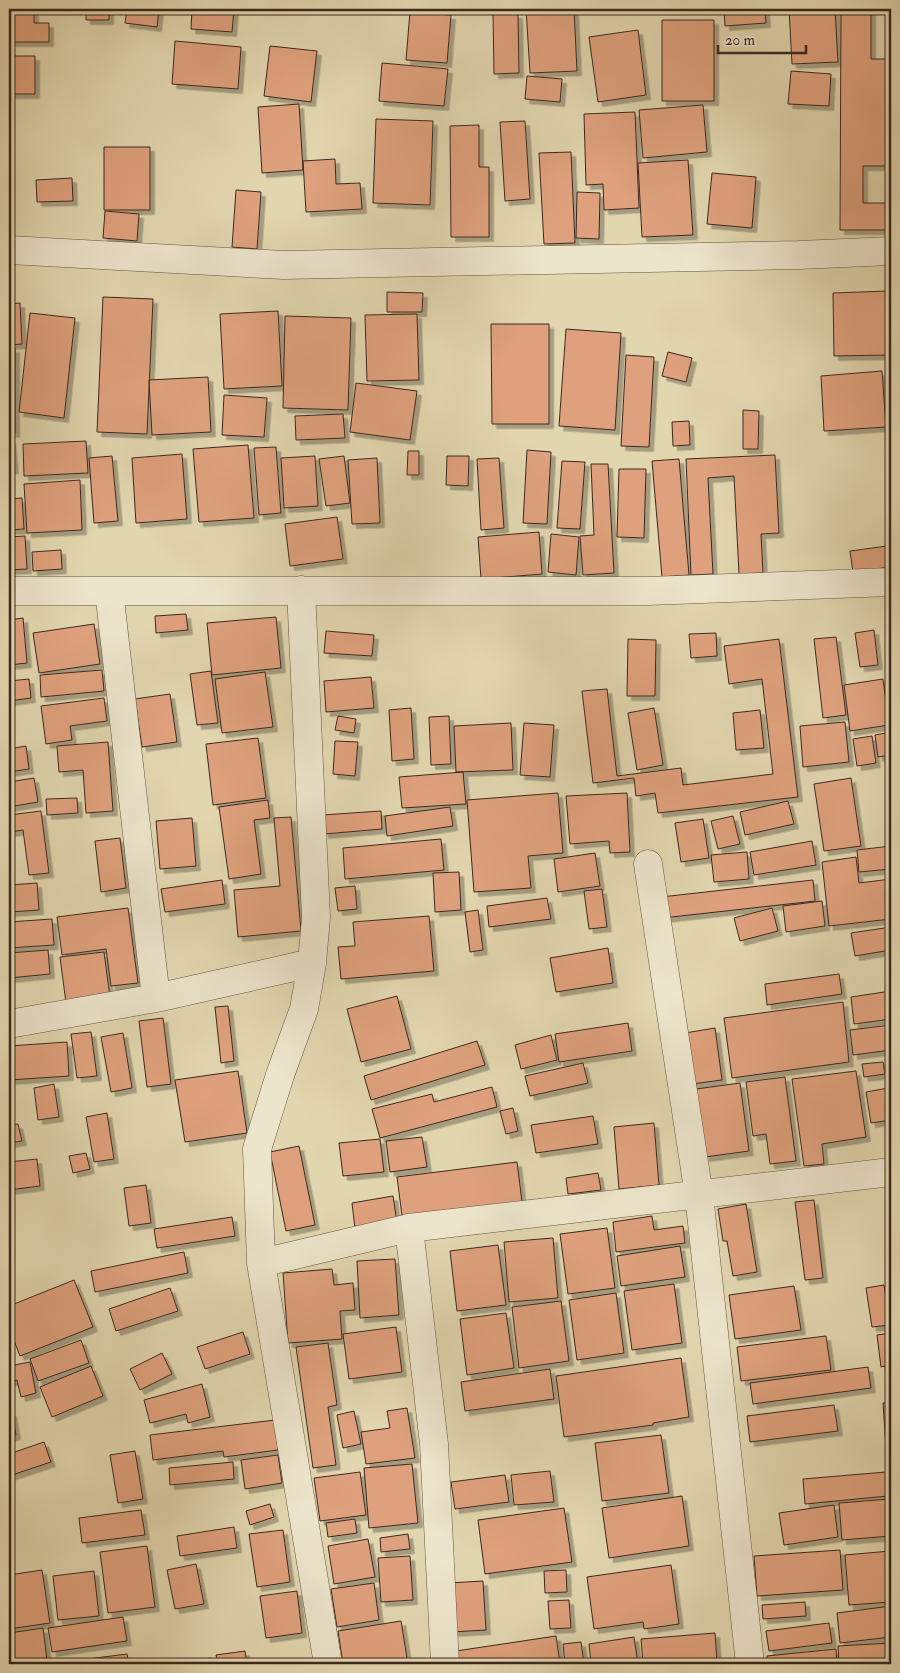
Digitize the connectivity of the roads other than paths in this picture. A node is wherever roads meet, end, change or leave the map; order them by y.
1 (9, 250) edge
2 (891, 251) edge
3 (891, 582) edge
4 (109, 590) junction
5 (301, 590) junction
6 (9, 591) edge
7 (648, 864) dead end
8 (312, 964) junction
9 (156, 998) junction
10 (9, 1024) edge
11 (891, 1172) edge
12 (699, 1195) junction
13 (408, 1228) junction
14 (261, 1263) junction
15 (328, 1664) edge
16 (445, 1664) edge
17 (750, 1664) edge

1 - 2 street
3 - 5 street
4 - 5 street
4 - 6 street
4 - 9 street
5 - 8 street
7 - 12 street
8 - 9 street
8 - 14 street
9 - 10 street
11 - 12 street
12 - 13 street
12 - 17 street
13 - 14 street
13 - 16 street
14 - 15 street

